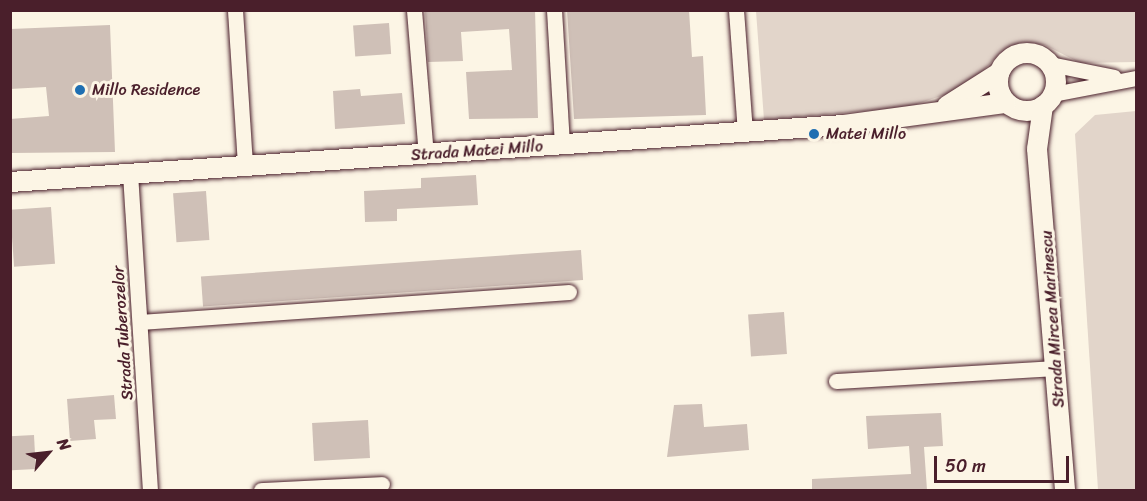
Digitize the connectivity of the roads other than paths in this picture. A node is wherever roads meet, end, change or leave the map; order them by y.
1 (235, 10) edge
2 (414, 10) edge
3 (554, 10) edge
4 (736, 10) edge
5 (1050, 64) junction
6 (999, 73) junction
7 (1120, 78) junction
8 (1137, 78) edge
9 (1048, 100) junction
10 (1014, 106) junction
11 (942, 109) junction
12 (745, 133) junction
13 (562, 146) junction
14 (1037, 149) junction
15 (426, 155) junction
16 (245, 166) junction
17 (130, 173) junction
18 (10, 182) edge
19 (569, 292) dead end
20 (140, 322) junction
21 (1057, 368) junction
22 (836, 381) dead end
23 (382, 484) dead end
24 (150, 490) edge
25 (261, 490) edge
26 (1065, 490) edge

1 - 16 street
2 - 15 street
3 - 13 street
4 - 12 street
5 - 6 street, Strada Matei Millo
5 - 7 street, Strada Matei Millo
5 - 9 street
6 - 10 street
6 - 11 street, Strada Matei Millo
7 - 8 street, Strada Matei Millo
7 - 9 street, Strada Matei Millo
9 - 10 street, Strada Matei Millo
9 - 14 street, Strada Mircea Marinescu
10 - 11 street, Strada Matei Millo
10 - 14 street, Strada Mircea Marinescu
11 - 12 street, Strada Matei Millo
12 - 13 street, Strada Matei Millo
13 - 15 street, Strada Matei Millo
14 - 21 street, Strada Mircea Marinescu
15 - 16 street, Strada Matei Millo
16 - 17 street, Strada Matei Millo
17 - 18 street, Strada Matei Millo
17 - 20 street, Strada Tuberozelor
19 - 20 street
20 - 24 street, Strada Tuberozelor
21 - 22 street
21 - 26 street, Strada Mircea Marinescu
23 - 25 street

